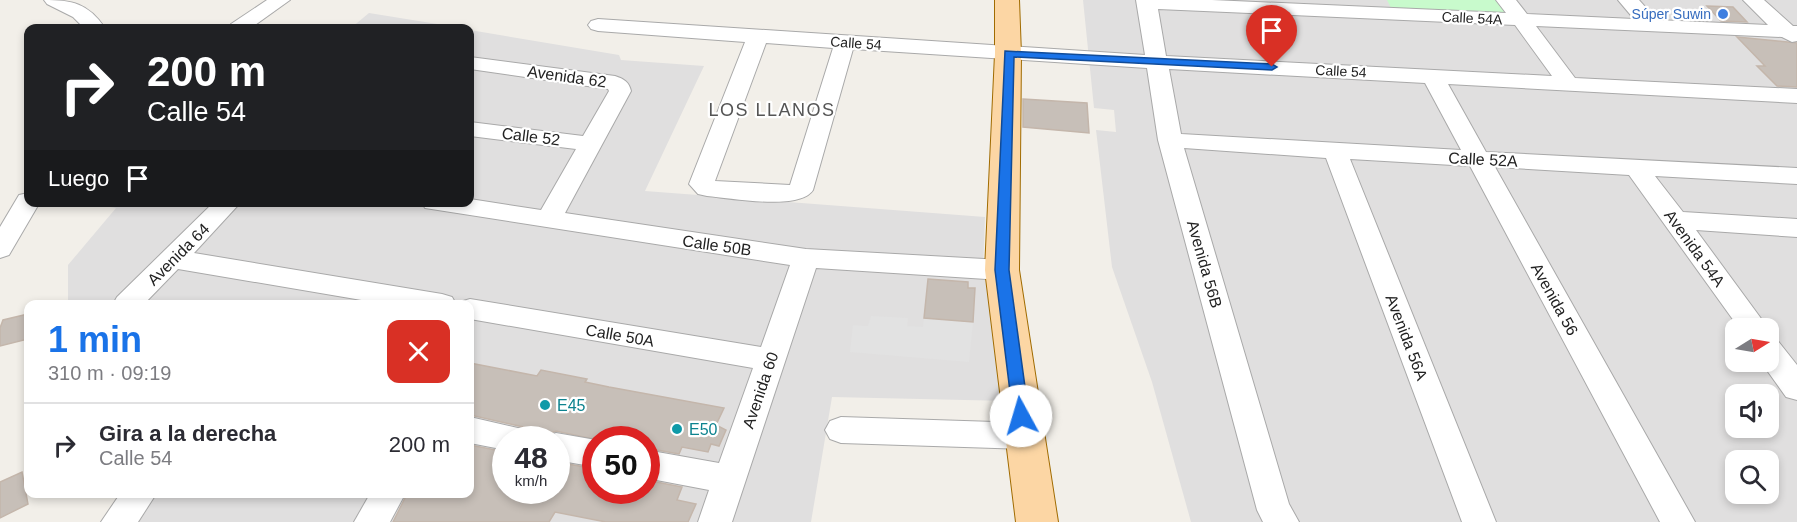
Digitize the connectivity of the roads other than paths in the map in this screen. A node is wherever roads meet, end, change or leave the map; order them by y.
1 (54, 0) edge
2 (280, 0) edge
3 (1007, 0) edge
4 (1506, 0) edge
5 (1628, 0) edge
6 (1753, 0) edge
7 (1146, 2) edge
8 (1274, 4) edge
9 (1390, 7) edge
10 (1521, 20) junction
11 (93, 24) edge
12 (244, 24) edge
13 (598, 25) dead end
14 (1651, 25) junction
15 (1793, 35) edge
16 (758, 36) junction
17 (845, 42) junction
18 (1008, 54) junction
19 (1157, 61) junction
20 (474, 64) edge
21 (1432, 75) junction
22 (1567, 82) junction
23 (1797, 96) edge
24 (474, 129) edge
25 (1170, 140) junction
26 (592, 144) junction
27 (1335, 151) junction
28 (1478, 159) junction
29 (1636, 167) junction
30 (1793, 180) edge
31 (24, 207) edge
32 (224, 207) edge
33 (466, 207) edge
34 (548, 220) junction
35 (1674, 220) junction
36 (1797, 228) edge
37 (0, 249) edge
38 (806, 258) junction
39 (173, 259) junction
40 (1002, 270) junction
41 (131, 300) edge
42 (418, 300) edge
43 (474, 310) edge
44 (1747, 318) edge
45 (770, 360) junction
46 (1779, 364) edge
47 (1797, 388) edge
48 (842, 430) dead end
49 (474, 431) edge
50 (492, 434) edge
51 (1023, 436) junction
52 (660, 467) edge
53 (729, 479) junction
54 (136, 498) edge
55 (386, 498) edge
56 (118, 522) edge
57 (371, 522) edge
58 (715, 522) edge
59 (1037, 522) edge
60 (1282, 522) edge
61 (1479, 522) edge
62 (1678, 522) edge

1 - 11 street
2 - 12 street
3 - 18 main road
4 - 10 street
5 - 14 street
6 - 15 street
7 - 8 street, Calle 54A
7 - 19 street, Avenida 56B
8 - 9 street, Calle 54A
9 - 10 street, Calle 54A
10 - 14 street, Calle 54A
10 - 22 street
13 - 16 street, Calle 54
14 - 15 street, Calle 54A
16 - 17 street, Calle 54
16 - 17 street
17 - 18 street, Calle 54
18 - 19 street, Calle 54
18 - 40 main road
19 - 21 street, Calle 54
19 - 25 street, Avenida 56B
20 - 26 street, Avenida 62
21 - 22 street, Calle 54
21 - 28 street, Avenida 56
22 - 23 street, Calle 54
24 - 26 street, Calle 52
25 - 27 street, Calle 52A
25 - 60 street, Avenida 56B
26 - 34 street, Avenida 62
27 - 28 street, Calle 52A
27 - 61 street, Avenida 56A
28 - 29 street, Calle 52A
28 - 62 street, Avenida 56
29 - 30 street, Calle 52A
29 - 35 street, Avenida 54A
31 - 37 street
32 - 39 street, Avenida 64
33 - 34 street, Calle 50B
34 - 38 street, Calle 50B
35 - 36 street
35 - 44 street, Avenida 54A
38 - 40 street, Calle 50B
38 - 45 street, Avenida 60
39 - 41 street, Avenida 64
39 - 42 street
40 - 51 main road
43 - 45 street, Calle 50A
45 - 53 street, Avenida 60
46 - 47 street
48 - 51 street
49 - 50 street
51 - 59 main road
52 - 53 street
53 - 58 street, Avenida 60
54 - 56 street
55 - 57 street

